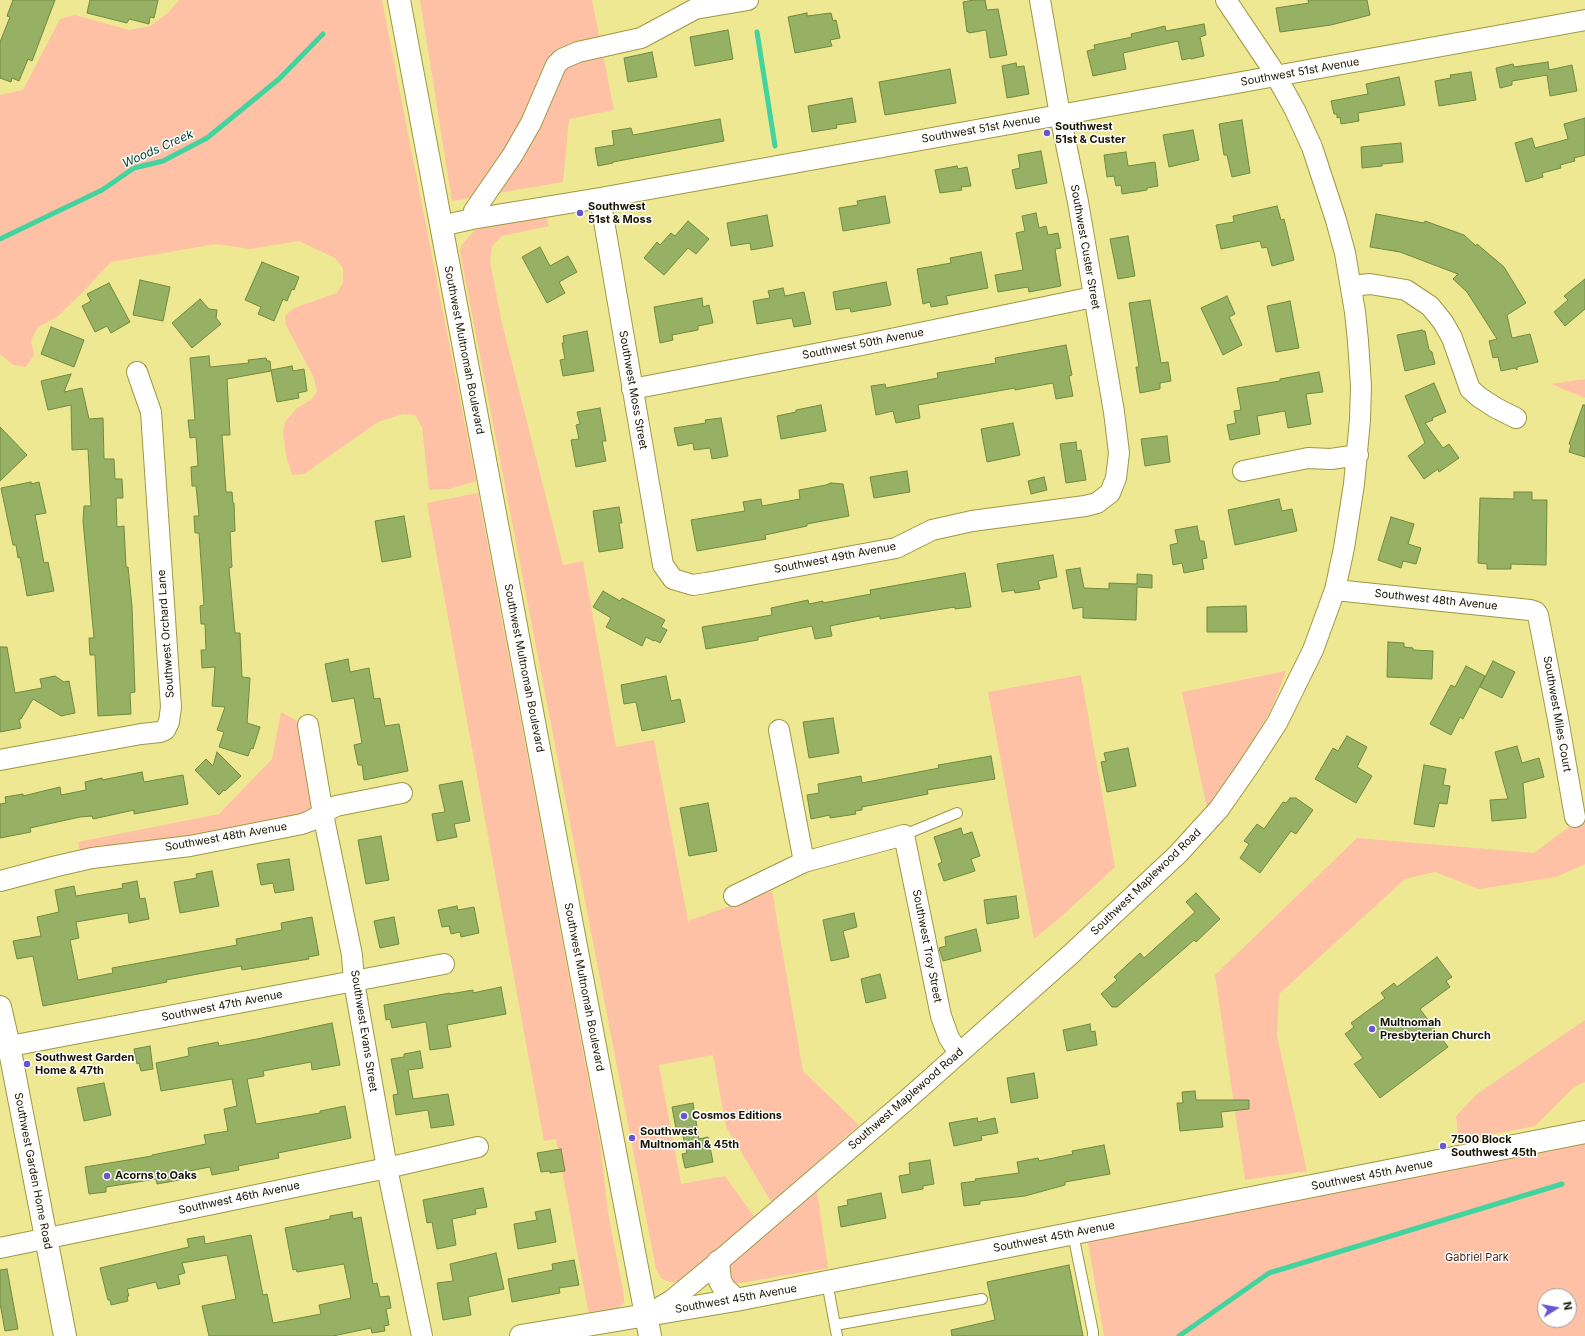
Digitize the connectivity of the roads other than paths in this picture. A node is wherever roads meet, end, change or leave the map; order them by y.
1 (399, 0) edge
2 (748, 0) edge
3 (1040, 0) edge
4 (1226, 0) edge
5 (1585, 20) edge
6 (1277, 76) junction
7 (1060, 115) junction
8 (600, 198) junction
9 (472, 219) junction
10 (441, 226) junction
11 (1351, 286) junction
12 (1093, 297) junction
13 (137, 372) dead end
14 (632, 389) junction
15 (1516, 418) dead end
16 (1358, 455) junction
17 (1244, 471) dead end
18 (1110, 493) joint
19 (673, 579) joint
20 (1335, 590) junction
21 (1536, 612) joint
22 (308, 725) dead end
23 (779, 730) dead end
24 (0, 760) edge
25 (402, 793) dead end
26 (957, 813) dead end
27 (323, 814) junction
28 (1575, 817) dead end
29 (904, 835) junction
30 (804, 862) junction
31 (0, 881) edge
32 (734, 896) dead end
33 (444, 964) dead end
34 (354, 982) junction
35 (0, 1007) edge
36 (5, 1047) edge
37 (959, 1053) junction
38 (1585, 1132) edge
39 (478, 1147) dead end
40 (387, 1168) junction
41 (1073, 1234) junction
42 (46, 1238) junction
43 (0, 1248) edge
44 (718, 1262) junction
45 (827, 1282) junction
46 (736, 1300) junction
47 (982, 1300) dead end
48 (646, 1314) junction
49 (835, 1325) junction
50 (65, 1336) edge
51 (422, 1336) edge
52 (522, 1336) edge
53 (650, 1336) edge
54 (837, 1336) edge
55 (1093, 1336) edge

1 - 10 street, Southwest Multnomah Boulevard
2 - 9 street
3 - 7 street, Southwest Custer Street
4 - 6 street, Southwest Maplewood Road
5 - 6 street, Southwest 51st Avenue
6 - 7 street, Southwest 51st Avenue
6 - 11 street, Southwest Maplewood Road
7 - 8 street, Southwest 51st Avenue
7 - 12 street, Southwest Custer Street
8 - 9 street, Southwest 51st Avenue
8 - 14 street, Southwest Moss Street
9 - 10 street, Southwest 51st Avenue
10 - 48 street, Southwest Multnomah Boulevard
11 - 15 street
11 - 16 street, Southwest Maplewood Road
12 - 14 street, Southwest 50th Avenue
12 - 18 street, Southwest Custer Street
13 - 24 street, Southwest Orchard Lane
14 - 19 street, Southwest Moss Street
16 - 17 street
16 - 20 street, Southwest Maplewood Road
18 - 19 street, Southwest 49th Avenue
20 - 21 street, Southwest 48th Avenue
20 - 37 street, Southwest Maplewood Road
21 - 28 street, Southwest Miles Court
22 - 27 street, Southwest Evans Street
23 - 30 street
25 - 27 street, Southwest 48th Avenue
26 - 29 lane
27 - 31 street, Southwest 48th Avenue
27 - 34 street, Southwest Evans Street
29 - 30 street
29 - 37 street, Southwest Troy Street
30 - 32 street
33 - 34 street, Southwest 47th Avenue
34 - 36 street, Southwest 47th Avenue
34 - 40 street, Southwest Evans Street
35 - 36 street, Southwest Garden Home Road
36 - 42 street, Southwest Garden Home Road
37 - 44 street, Southwest Maplewood Road
38 - 41 street, Southwest 45th Avenue
39 - 40 street, Southwest 46th Avenue
40 - 42 street, Southwest 46th Avenue
40 - 51 street, Southwest Evans Street
41 - 45 street, Southwest 45th Avenue
41 - 55 lane
42 - 43 street, Southwest 46th Avenue
42 - 50 street, Southwest Garden Home Road
44 - 46 street
44 - 48 street, Southwest Maplewood Road
45 - 46 street, Southwest 45th Avenue
45 - 49 lane
46 - 48 street, Southwest 45th Avenue
47 - 49 lane
48 - 52 street, Southwest 45th Avenue
48 - 53 street, Southwest Multnomah Boulevard
49 - 54 lane

